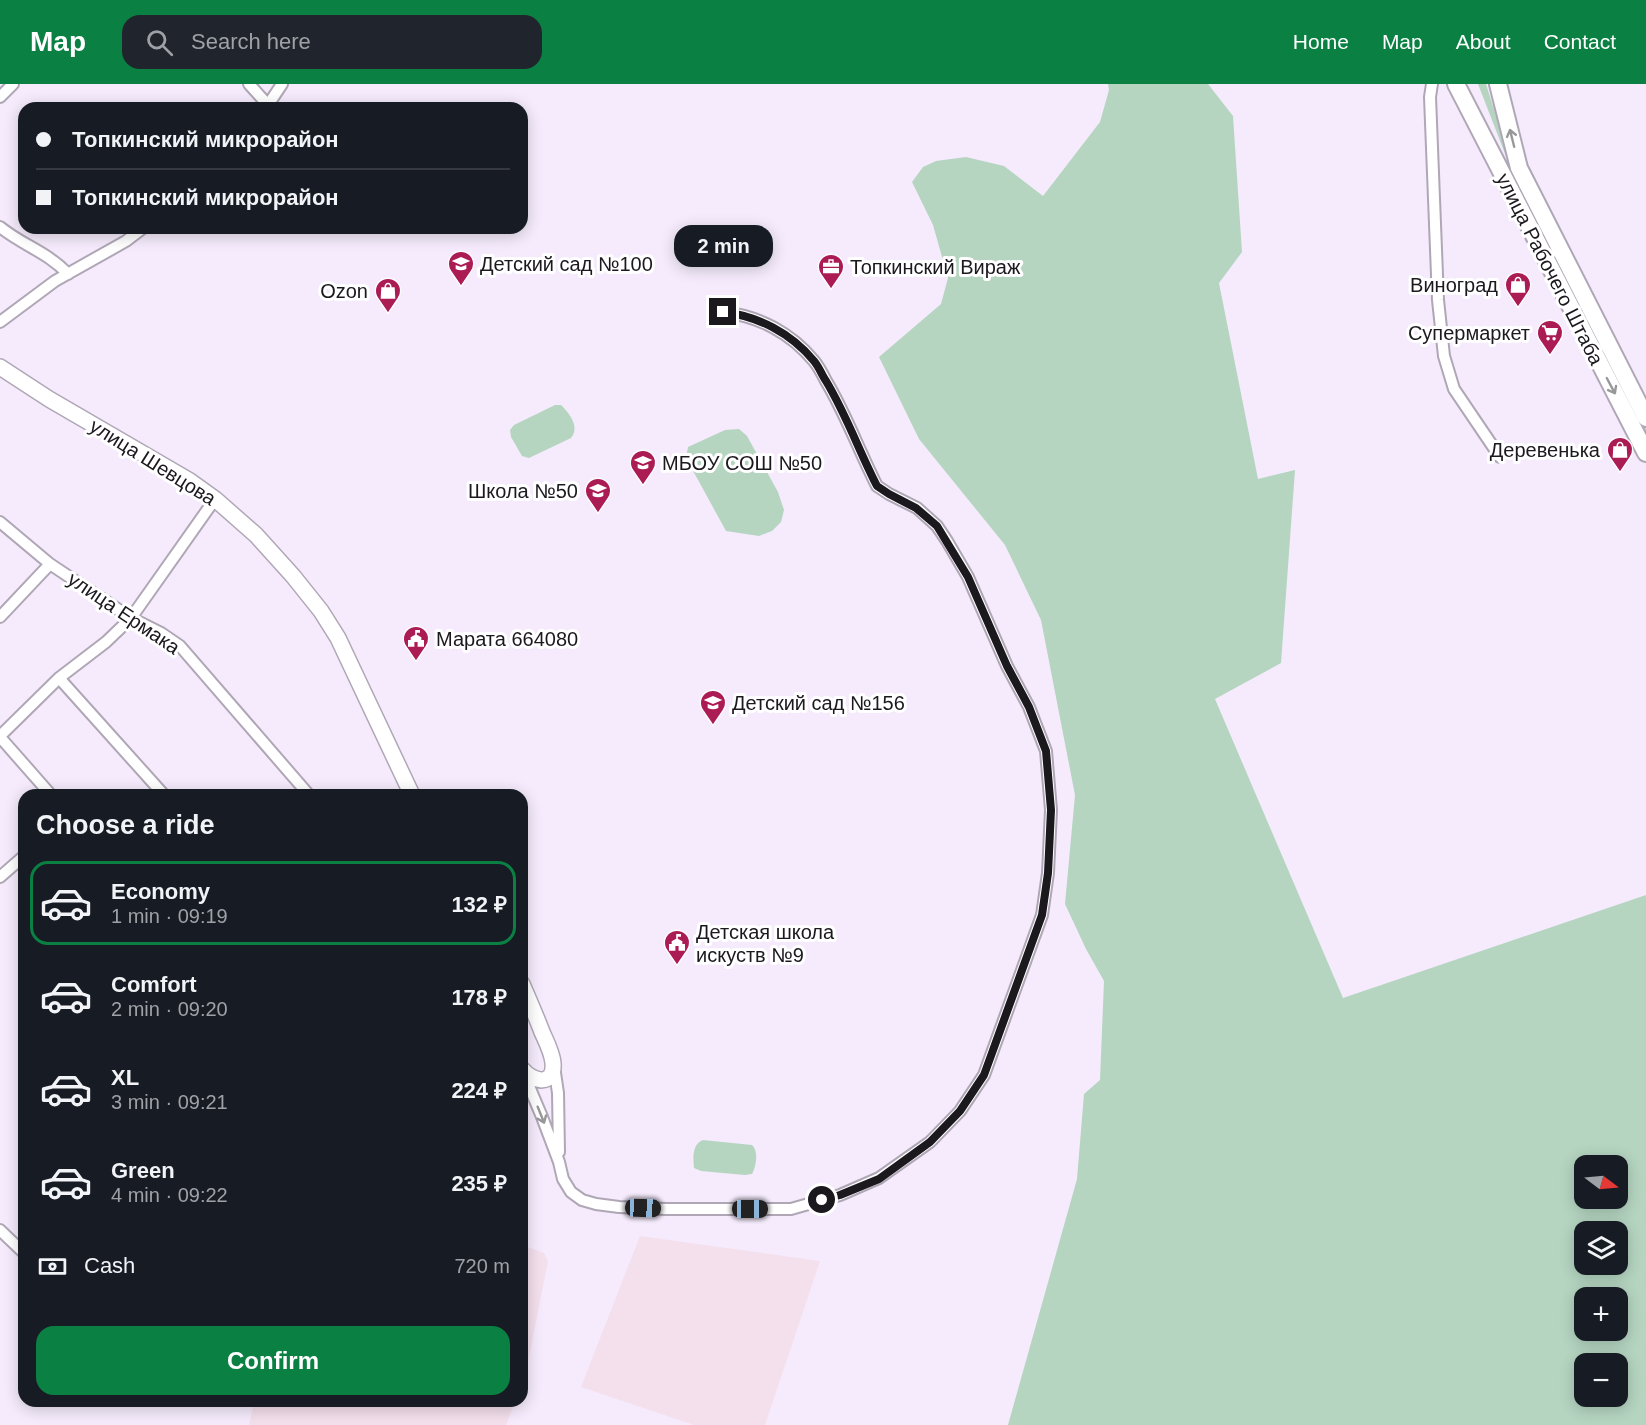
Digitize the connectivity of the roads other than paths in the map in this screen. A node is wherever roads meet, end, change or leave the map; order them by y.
1 (13, 84) edge
2 (249, 84) edge
3 (282, 84) edge
4 (1432, 84) edge
5 (1456, 84) edge
6 (1498, 84) edge
7 (0, 97) edge
8 (263, 102) edge
9 (270, 102) edge
10 (0, 227) edge
11 (136, 234) edge
12 (68, 274) junction
13 (723, 312) dead end
14 (0, 322) edge
15 (0, 367) edge
16 (1646, 417) edge
17 (1646, 453) edge
18 (1500, 457) dead end
19 (215, 499) junction
20 (0, 522) edge
21 (50, 564) junction
22 (0, 617) edge
23 (131, 618) junction
24 (59, 678) junction
25 (0, 737) edge
26 (46, 789) edge
27 (159, 789) edge
28 (304, 789) edge
29 (409, 789) edge
30 (18, 861) edge
31 (0, 877) edge
32 (528, 998) edge
33 (553, 1064) junction
34 (528, 1074) edge
35 (528, 1083) edge
36 (559, 1162) junction
37 (0, 1230) edge
38 (18, 1247) edge

1 - 7 street
2 - 8 street
3 - 9 street
4 - 18 street
5 -> 17 main road, улица Рабочего Штаба
16 -> 6 main road, улица Рабочего Штаба
10 - 12 street
11 - 12 street
12 - 14 street
13 - 36 street
15 - 19 main road, улица Шевцова
19 - 23 street
19 - 29 main road, улица Шевцова
20 - 21 street, улица Ермака
21 - 22 street
21 - 23 street, улица Ермака
23 - 24 street
23 - 28 street, улица Ермака
24 - 25 street
24 - 27 street
25 - 26 street
30 - 31 street
32 - 33 main road
33 - 34 main road
33 - 36 street
35 -> 36 street
37 - 38 street

